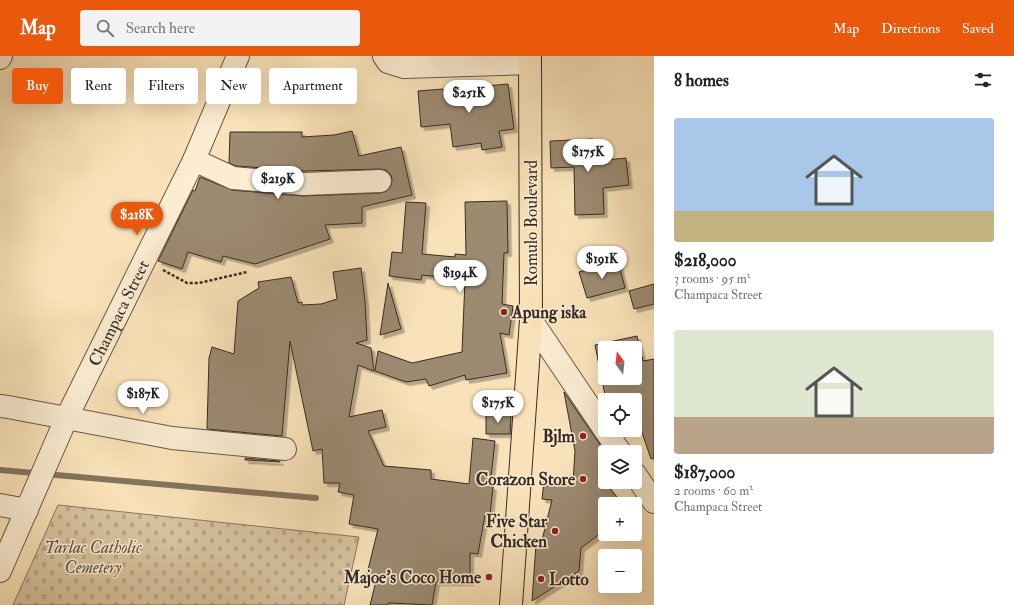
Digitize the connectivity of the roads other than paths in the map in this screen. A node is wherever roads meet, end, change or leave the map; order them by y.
1 (238, 56) edge
2 (384, 56) edge
3 (530, 60) edge
4 (194, 160) junction
5 (380, 181) dead end
6 (531, 320) junction
7 (0, 406) edge
8 (598, 420) edge
9 (64, 423) junction
10 (285, 449) dead end
11 (642, 484) edge
12 (654, 502) edge
13 (0, 505) edge
14 (28, 506) junction
15 (0, 571) edge
16 (511, 605) edge

1 - 4 street, Champaca Street
2 - 3 street
3 - 6 highway, Romulo Boulevard
4 - 5 street
4 - 9 street, Champaca Street
6 - 8 street
6 - 16 highway, Romulo Boulevard
7 - 9 street
9 - 10 street
9 - 14 street, Champaca Street
11 - 12 street
13 - 14 street
14 - 15 street, Champaca Street

